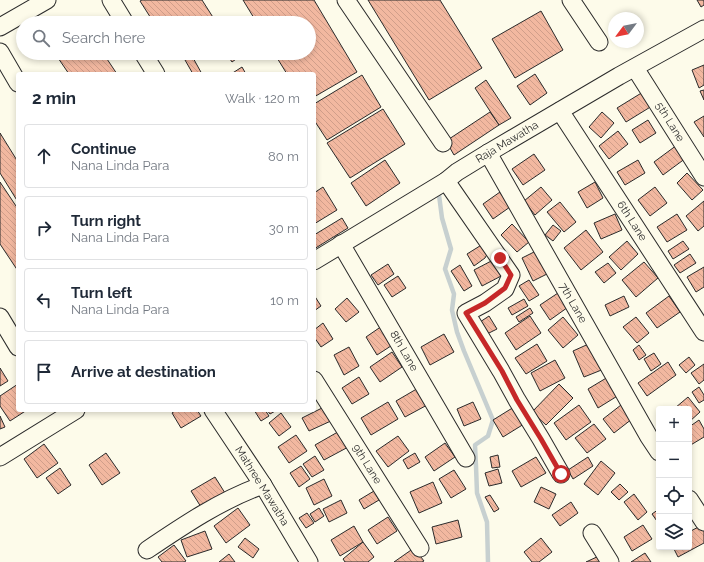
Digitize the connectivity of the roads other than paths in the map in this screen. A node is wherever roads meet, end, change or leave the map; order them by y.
1 (47, 0) edge
2 (111, 0) edge
3 (346, 0) edge
4 (571, 0) edge
5 (19, 16) edge
6 (121, 16) edge
7 (16, 18) edge
8 (0, 27) edge
9 (704, 28) edge
10 (599, 42) dead end
11 (0, 52) edge
12 (147, 60) edge
13 (635, 68) junction
14 (155, 72) edge
15 (16, 80) edge
16 (560, 111) junction
17 (443, 143) dead end
18 (488, 153) junction
19 (704, 177) edge
20 (446, 182) junction
21 (341, 244) junction
22 (316, 259) edge
23 (0, 317) edge
24 (704, 332) edge
25 (16, 344) edge
26 (316, 383) edge
27 (73, 412) edge
28 (214, 412) edge
29 (656, 448) edge
30 (0, 456) edge
31 (466, 458) dead end
32 (561, 474) dead end
33 (263, 485) junction
34 (692, 504) edge
35 (704, 522) edge
36 (592, 533) dead end
37 (420, 548) dead end
38 (146, 550) dead end
39 (309, 562) edge
40 (610, 562) edge

1 - 5 street
2 - 6 street
3 - 17 street
4 - 10 street
7 - 8 street
9 - 13 street, Raja Mawatha
11 - 15 street
12 - 14 street
13 - 16 street, Raja Mawatha
13 - 19 street, 5th Lane
16 - 18 street, Raja Mawatha
16 - 24 street, 6th Lane
18 - 20 street, Raja Mawatha
18 - 29 street, 7th Lane
20 - 21 street, Raja Mawatha
20 - 32 street
21 - 22 street, Raja Mawatha
21 - 31 street, 8th Lane
23 - 25 street
26 - 37 street, 9th Lane
27 - 30 street
28 - 33 street, Mathree Mawatha
33 - 38 street
33 - 39 street, Mathree Mawatha
34 - 35 street
36 - 40 street

